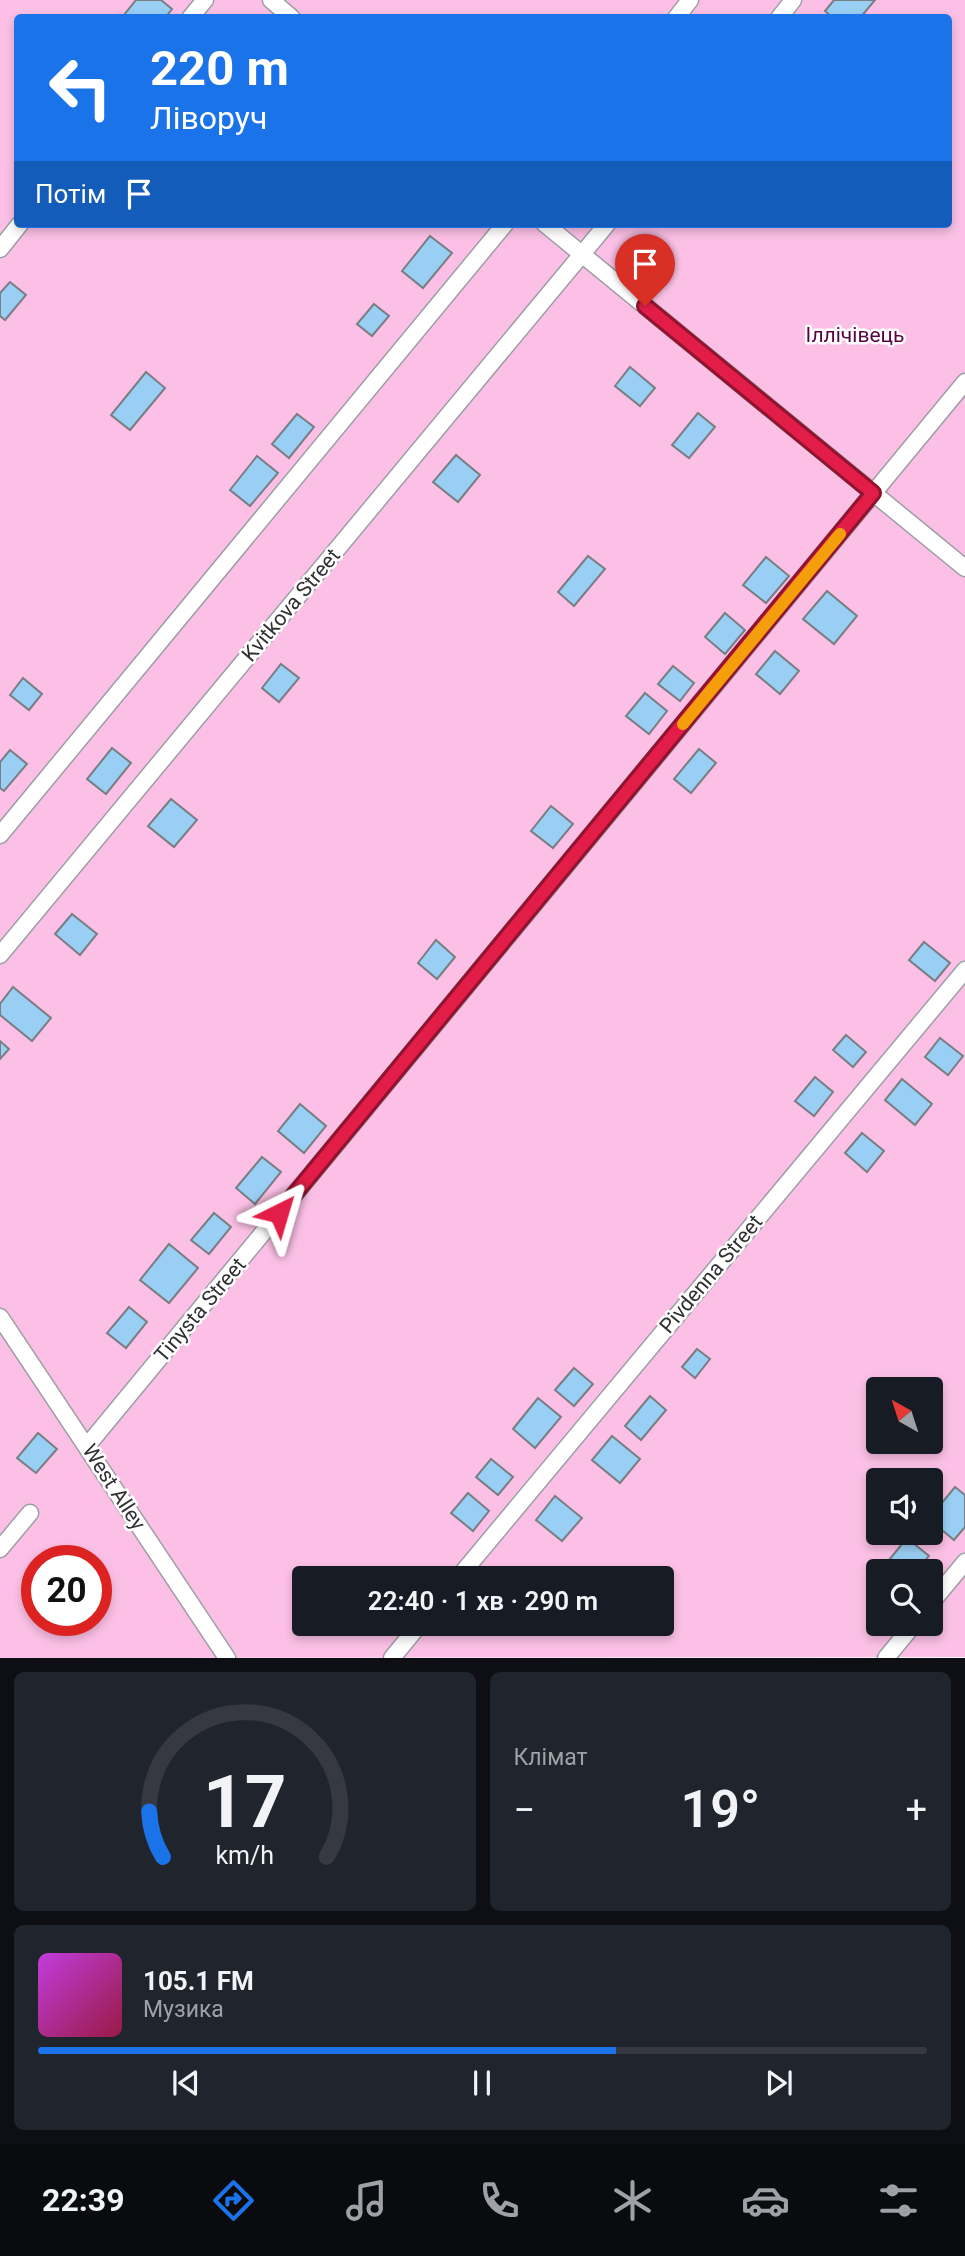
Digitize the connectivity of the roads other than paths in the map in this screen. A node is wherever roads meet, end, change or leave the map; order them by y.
1 (205, 0) edge
2 (271, 0) edge
3 (690, 0) edge
4 (793, 0) edge
5 (193, 14) edge
6 (287, 14) edge
7 (679, 14) edge
8 (782, 14) edge
9 (17, 228) edge
10 (502, 228) edge
11 (549, 228) edge
12 (604, 228) edge
13 (0, 249) edge
14 (582, 255) junction
15 (965, 382) edge
16 (873, 493) junction
17 (965, 568) edge
18 (0, 835) edge
19 (0, 955) edge
20 (965, 971) edge
21 (0, 1317) edge
22 (87, 1446) junction
23 (30, 1513) dead end
24 (0, 1549) edge
25 (965, 1562) edge
26 (468, 1566) edge
27 (943, 1589) edge
28 (410, 1636) edge
29 (904, 1636) edge
30 (227, 1657) edge
31 (392, 1657) edge
32 (886, 1657) edge

1 - 5 lane
2 - 6 lane
3 - 7 lane
4 - 8 lane
9 - 13 lane
10 - 18 lane
11 - 14 lane
12 - 14 lane, Kvitkova Street
14 - 16 lane
14 - 19 lane, Kvitkova Street
15 - 16 lane, Tinysta Street
16 - 17 lane
16 - 22 lane, Tinysta Street
20 - 26 lane, Pivdenna Street
21 - 22 lane, West Alley
22 - 30 lane, West Alley
23 - 24 lane
25 - 27 lane
28 - 31 lane
29 - 32 lane

